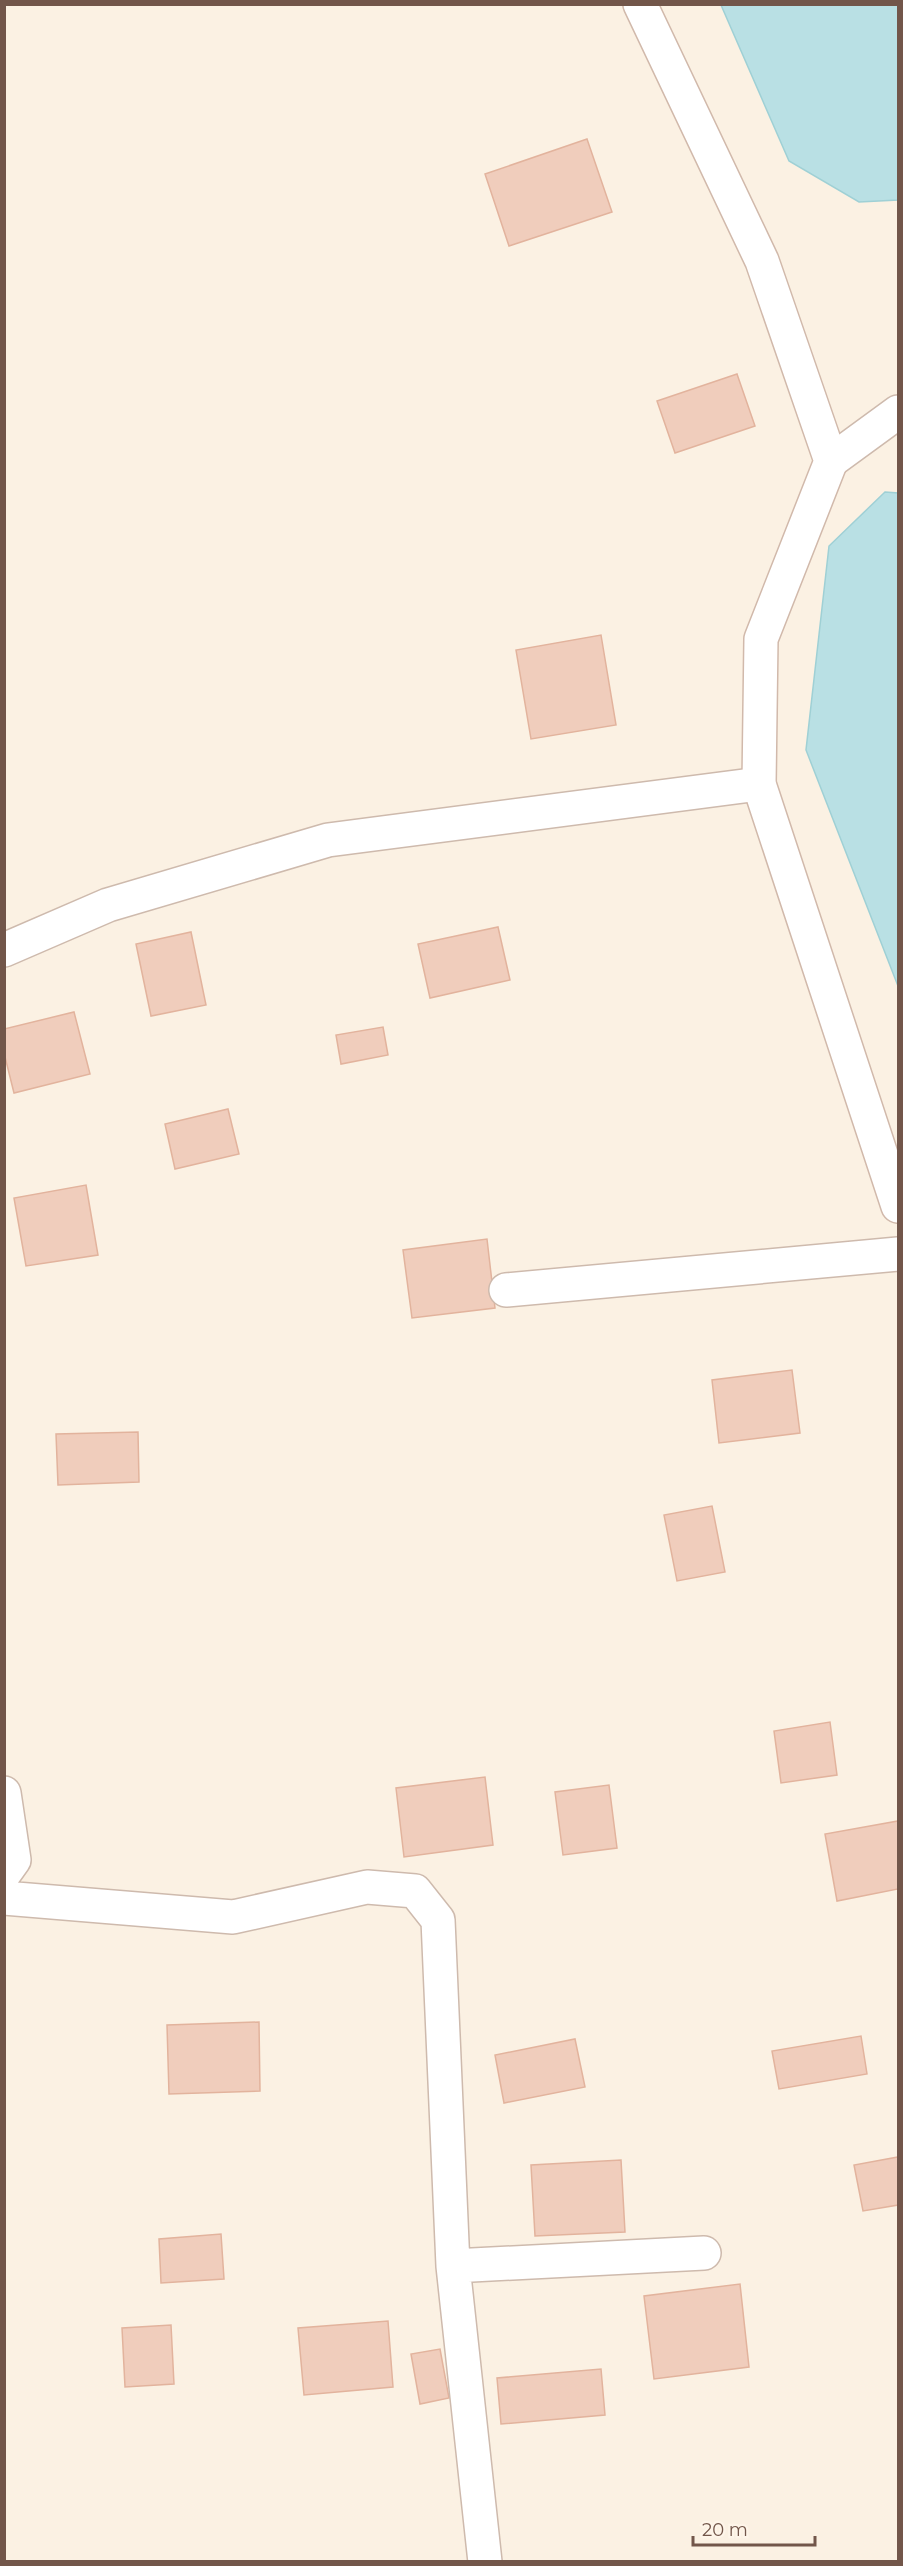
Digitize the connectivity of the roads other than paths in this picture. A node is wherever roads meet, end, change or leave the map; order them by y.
1 (640, 4) edge
2 (898, 412) edge
3 (831, 461) junction
4 (759, 784) junction
5 (4, 950) edge
6 (898, 1206) edge
7 (898, 1254) edge
8 (506, 1290) dead end
9 (4, 1793) edge
10 (4, 1874) edge
11 (4, 1898) edge
12 (704, 2253) dead end
13 (453, 2266) junction
14 (485, 2562) edge

1 - 3 street
2 - 3 street
3 - 4 street
4 - 5 street
4 - 6 street
7 - 8 street
9 - 10 street
11 - 13 street
12 - 13 street
13 - 14 street

